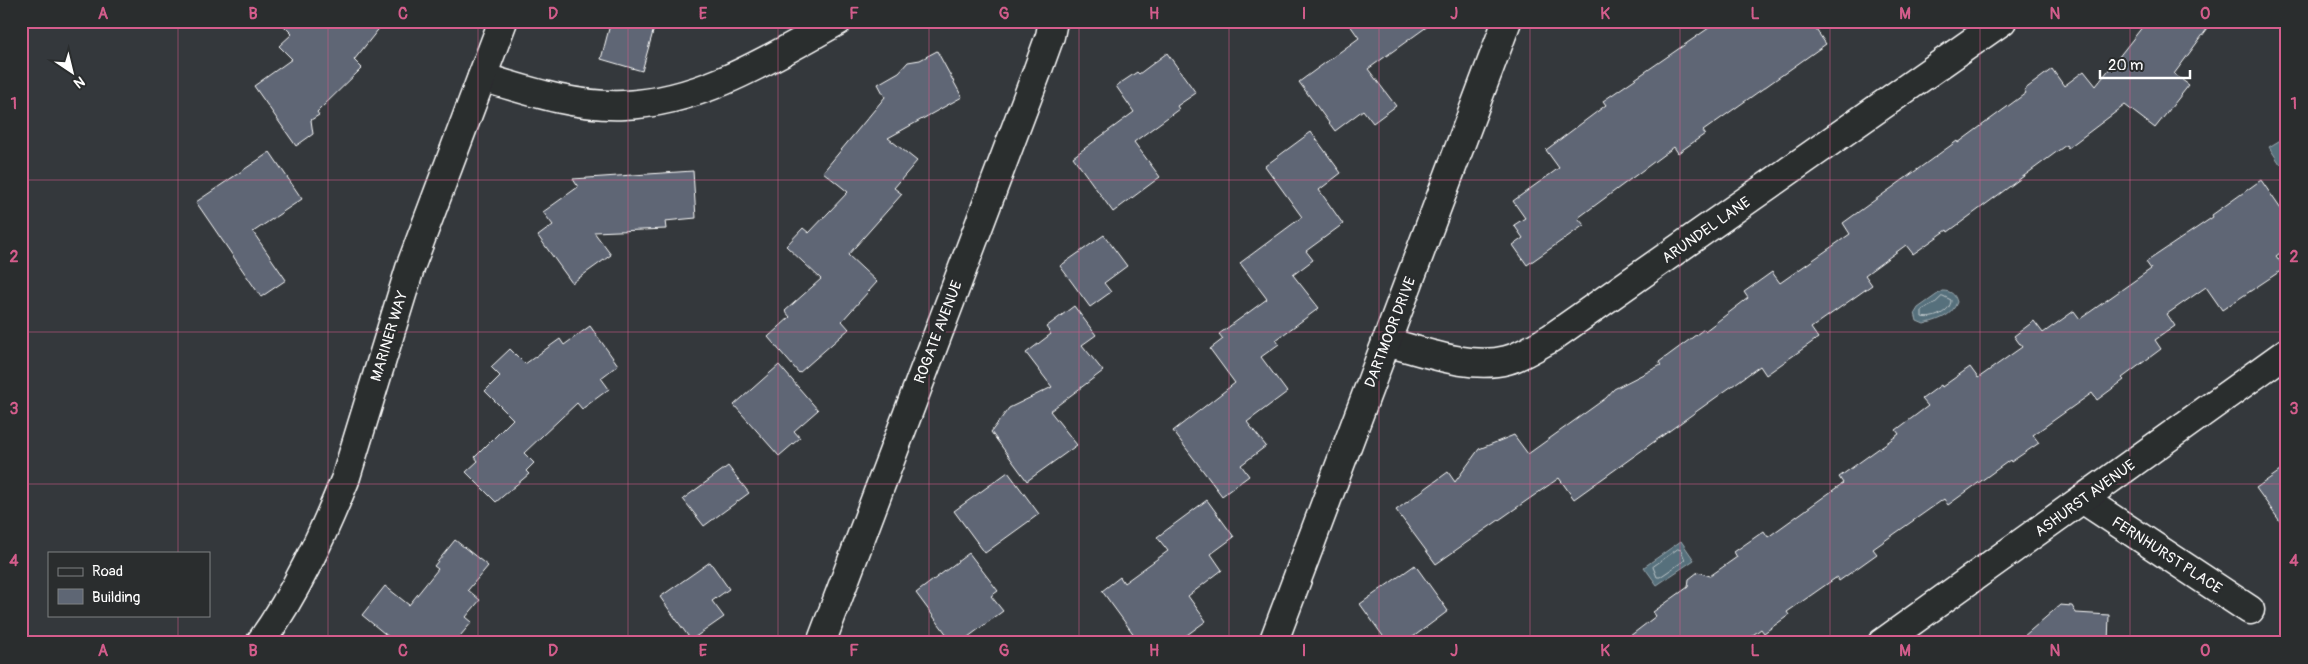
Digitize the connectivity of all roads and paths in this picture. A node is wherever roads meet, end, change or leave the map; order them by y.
1 (503, 21) edge
2 (838, 21) edge
3 (1053, 21) edge
4 (1507, 21) edge
5 (2002, 21) edge
6 (482, 77) junction
7 (1386, 342) junction
8 (2287, 352) edge
9 (2084, 500) junction
10 (2250, 610) dead end
11 (260, 643) edge
12 (821, 643) edge
13 (1272, 643) edge
14 (1882, 643) edge

1 - 6 street, MARINER WAY
2 - 6 street
3 - 12 street, ROGATE AVENUE
4 - 7 street, DARTMOOR DRIVE
5 - 7 street, ARUNDEL LANE
6 - 11 street, MARINER WAY
7 - 13 street, DARTMOOR DRIVE
8 - 9 street, ASHURST AVENUE
9 - 10 street, FERNHURST PLACE
9 - 14 street, ASHURST AVENUE

